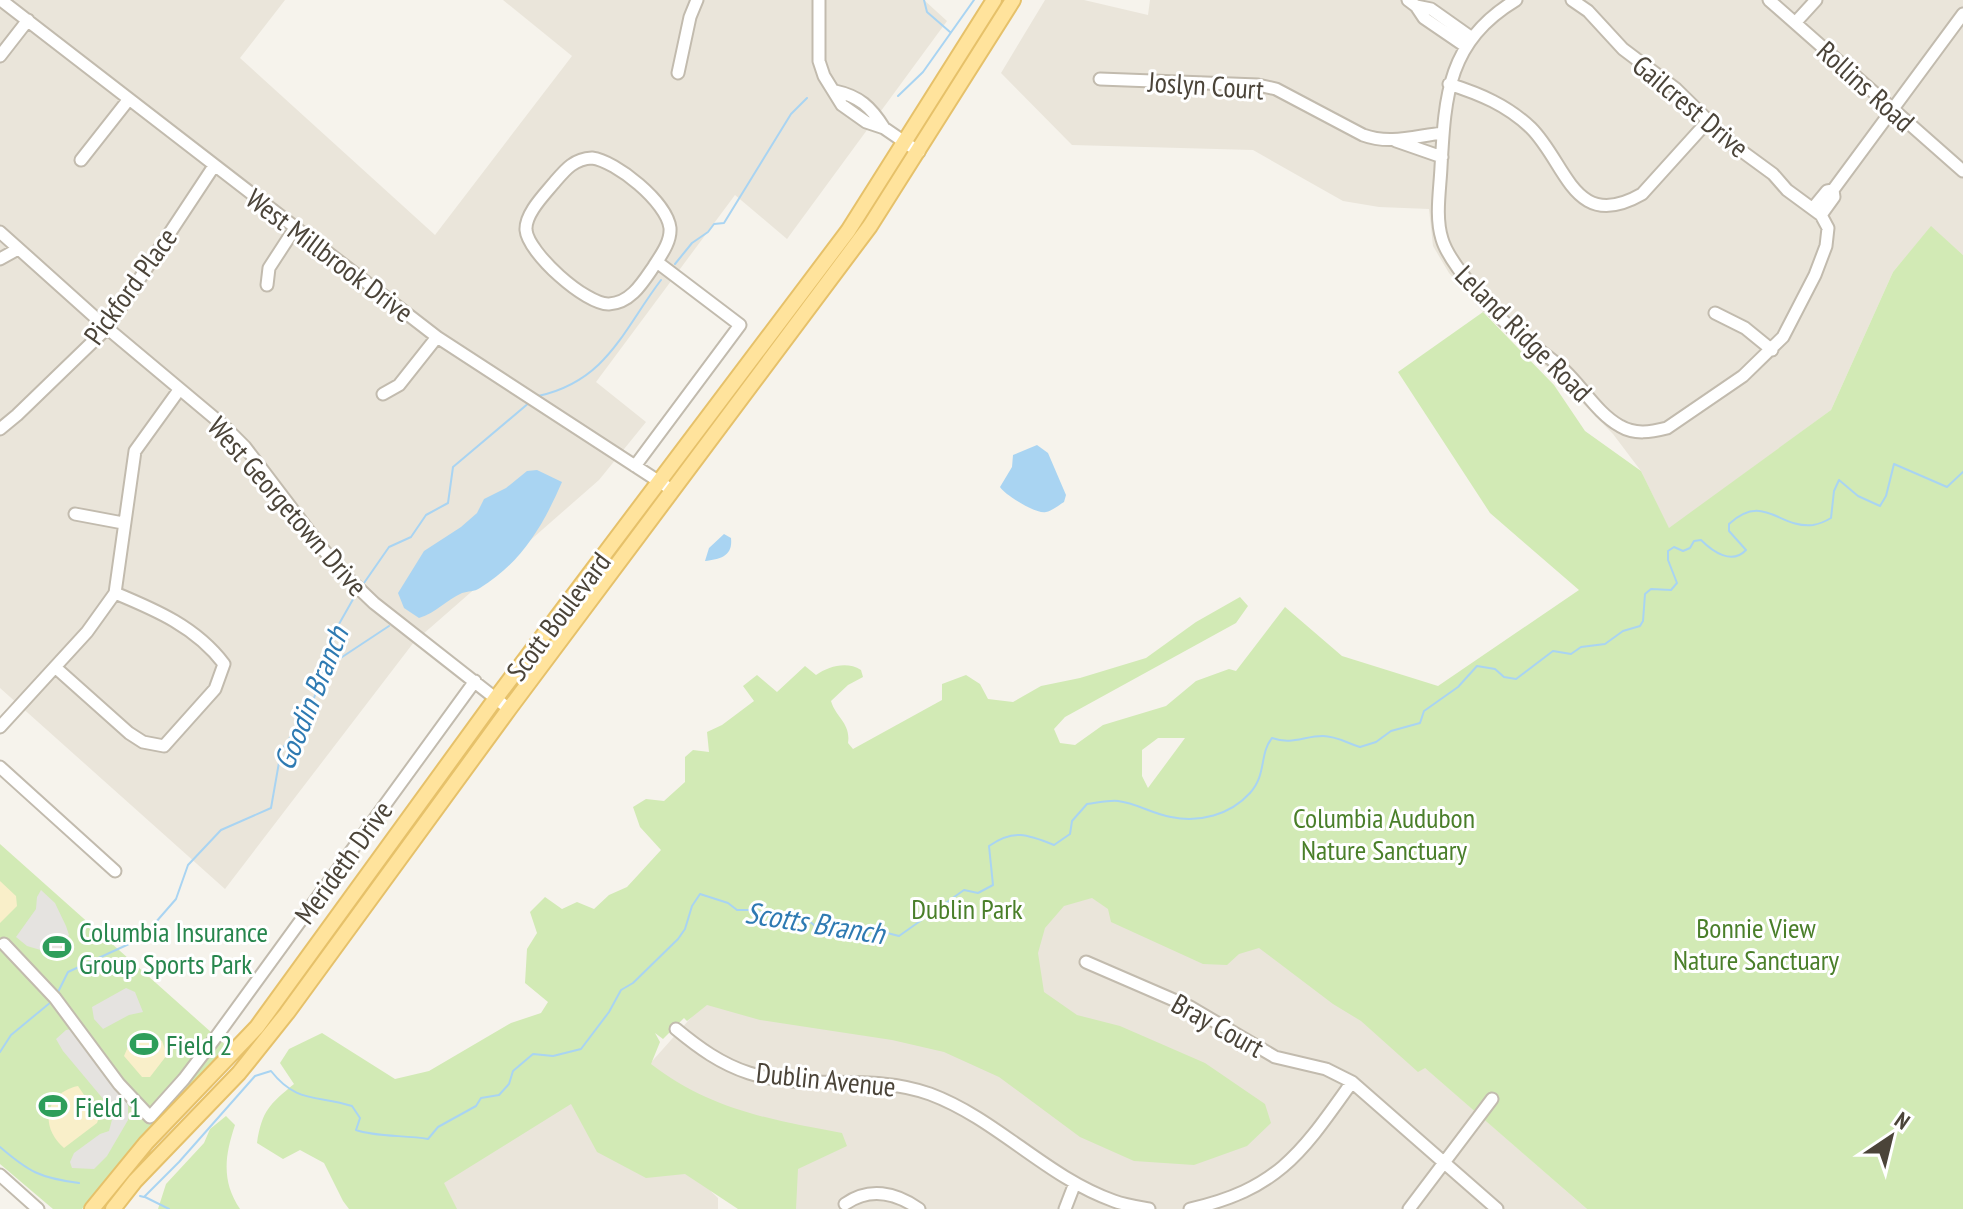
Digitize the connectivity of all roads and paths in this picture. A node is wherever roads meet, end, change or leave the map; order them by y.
1 (1, 0) edge
2 (697, 0) edge
3 (819, 0) edge
4 (994, 0) edge
5 (1013, 0) edge
6 (1516, 0) edge
7 (1572, 0) edge
8 (1769, 0) edge
9 (1816, 0) edge
10 (1412, 3) edge
11 (1963, 14) edge
12 (28, 20) junction
13 (1795, 23) junction
14 (1468, 42) junction
15 (0, 56) edge
16 (678, 73) dead end
17 (1100, 79) dead end
18 (1449, 84) junction
19 (129, 99) junction
20 (1892, 110) junction
21 (1708, 121) junction
22 (1443, 133) junction
23 (1396, 141) junction
24 (905, 143) junction
25 (919, 152) junction
26 (1442, 157) junction
27 (81, 160) dead end
28 (214, 166) junction
29 (1963, 171) edge
30 (1817, 212) junction
31 (295, 228) junction
32 (0, 232) edge
33 (18, 249) junction
34 (0, 259) edge
35 (657, 262) junction
36 (267, 285) dead end
37 (1715, 313) dead end
38 (107, 328) junction
39 (437, 337) junction
40 (1772, 350) junction
41 (179, 390) junction
42 (383, 394) dead end
43 (0, 429) edge
44 (635, 466) junction
45 (659, 481) junction
46 (672, 490) junction
47 (75, 514) dead end
48 (123, 523) junction
49 (115, 593) junction
50 (55, 667) junction
51 (475, 681) junction
52 (496, 698) junction
53 (509, 709) junction
54 (0, 727) edge
55 (0, 767) edge
56 (115, 871) dead end
57 (4, 944) dead end
58 (1086, 962) dead end
59 (676, 1029) dead end
60 (1352, 1082) junction
61 (1492, 1099) dead end
62 (1445, 1162) junction
63 (0, 1175) edge
64 (1075, 1183) junction
65 (845, 1204) dead end
66 (1217, 1206) edge
67 (38, 1209) edge
68 (92, 1209) edge
69 (113, 1209) edge
70 (919, 1209) edge
71 (1065, 1209) edge
72 (1149, 1209) edge
73 (1190, 1209) edge
74 (1409, 1209) edge
75 (1497, 1209) edge

1 - 12 street, West Millbrook Drive
2 - 16 street
3 - 24 street
4 - 24 main road, Scott Boulevard
5 - 25 main road, Scott Boulevard
6 - 14 street, Leland Ridge Road
7 - 21 street, Gailcrest Drive
8 - 13 street, Rollins Road
9 - 13 street
10 - 14 street
11 - 20 street
12 - 15 street
12 - 19 street, West Millbrook Drive
13 - 20 street, Rollins Road
14 - 18 street, Leland Ridge Road
17 - 23 street, Joslyn Court
18 - 21 street
18 - 22 street, Leland Ridge Road
19 - 27 street
19 - 28 street, West Millbrook Drive
20 - 29 street, Rollins Road
20 - 30 street
21 - 30 street, Gailcrest Drive
22 - 23 street, Joslyn Court
22 - 26 street, Leland Ridge Road
23 - 26 street, Joslyn Court
24 - 25 street
24 - 45 main road, Scott Boulevard
25 - 46 main road, Scott Boulevard
26 - 40 street, Leland Ridge Road
28 - 31 street, West Millbrook Drive
28 - 38 street, Pickford Place
30 - 40 street
31 - 36 street
31 - 39 street, West Millbrook Drive
32 - 33 street, West Georgetown Drive
33 - 34 street
33 - 38 street, West Georgetown Drive
35 - 35 street
35 - 44 street
37 - 40 street
38 - 41 street, West Georgetown Drive
38 - 43 street, Pickford Place
39 - 42 street
39 - 44 street, West Millbrook Drive
41 - 48 street
41 - 51 street, West Georgetown Drive
44 - 45 street, West Millbrook Drive
45 - 46 street, West Millbrook Drive
45 - 52 main road, Scott Boulevard
46 - 53 main road, Scott Boulevard
47 - 48 street
48 - 49 street
49 - 50 street
49 - 50 street
50 - 54 street
51 - 52 street, West Georgetown Drive
51 - 57 street, Merideth Drive
52 - 53 street, West Georgetown Drive
52 - 68 main road, Scott Boulevard
53 - 69 main road, Scott Boulevard
55 - 56 street
58 - 60 street, Bray Court
59 - 64 street, Dublin Avenue
60 - 62 street, Bray Court
60 - 66 street
61 - 62 street
62 - 74 street
62 - 75 street, Bray Court
63 - 67 street
64 - 71 street
64 - 72 street, Dublin Avenue
65 - 70 street
66 - 73 street

